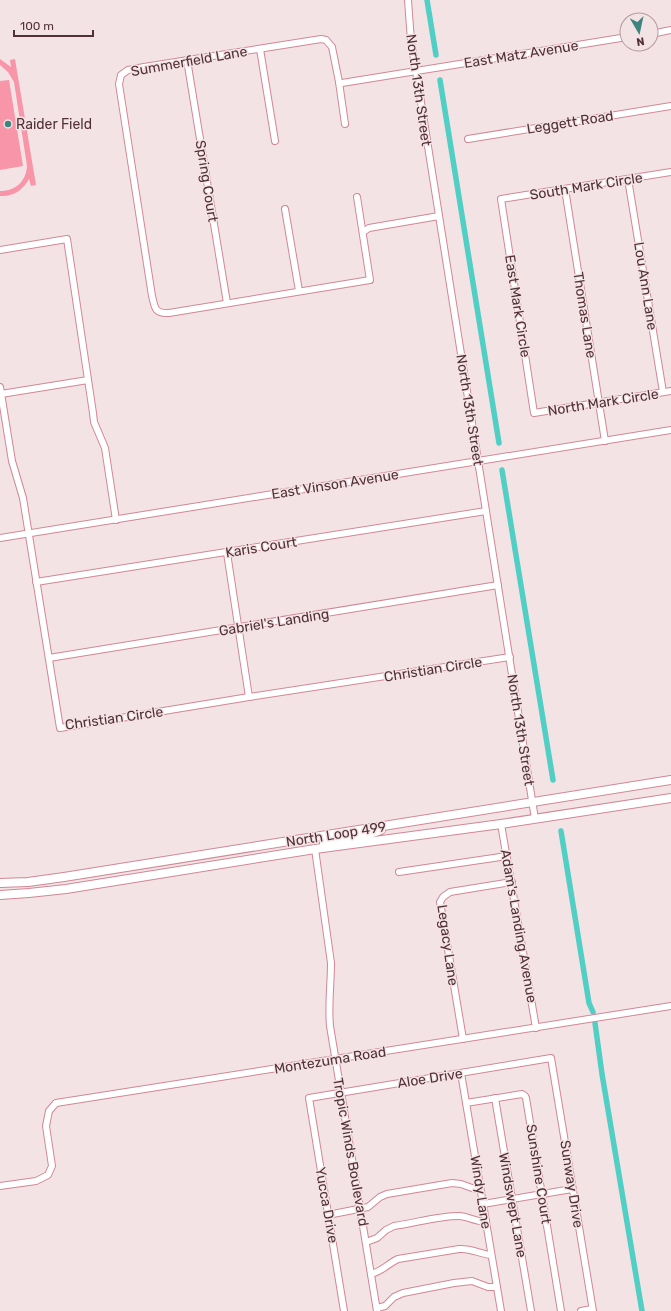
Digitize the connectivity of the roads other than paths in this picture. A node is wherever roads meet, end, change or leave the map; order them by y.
1 (408, 0) edge
2 (671, 30) edge
3 (659, 32) edge
4 (619, 38) edge
5 (260, 49) junction
6 (188, 60) junction
7 (416, 71) junction
8 (339, 82) junction
9 (671, 106) edge
10 (345, 124) dead end
11 (468, 139) dead end
12 (275, 140) dead end
13 (671, 172) edge
14 (628, 179) junction
15 (565, 189) junction
16 (357, 197) dead end
17 (501, 200) joint
18 (285, 209) dead end
19 (439, 216) junction
20 (363, 232) junction
21 (0, 250) edge
22 (299, 291) junction
23 (227, 303) junction
24 (88, 380) junction
25 (0, 390) edge
26 (671, 391) edge
27 (663, 392) junction
28 (599, 402) junction
29 (534, 412) joint
30 (671, 430) edge
31 (605, 441) junction
32 (478, 461) junction
33 (486, 512) junction
34 (116, 520) junction
35 (28, 534) junction
36 (0, 538) edge
37 (227, 553) junction
38 (36, 582) junction
39 (498, 586) junction
40 (239, 628) junction
41 (510, 657) junction
42 (49, 658) junction
43 (249, 697) junction
44 (671, 780) edge
45 (671, 798) edge
46 (532, 802) junction
47 (535, 819) junction
48 (398, 824) junction
49 (501, 824) junction
50 (314, 849) junction
51 (507, 856) junction
52 (399, 872) dead end
53 (512, 882) junction
54 (0, 884) edge
55 (0, 895) edge
56 (671, 1006) edge
57 (536, 1028) junction
58 (463, 1039) junction
59 (550, 1058) joint
60 (335, 1060) junction
61 (461, 1073) junction
62 (341, 1093) junction
63 (309, 1098) joint
64 (495, 1098) junction
65 (466, 1103) junction
66 (0, 1186) edge
67 (572, 1189) junction
68 (480, 1190) junction
69 (542, 1194) junction
70 (512, 1199) junction
71 (483, 1204) junction
72 (361, 1208) junction
73 (328, 1215) junction
74 (486, 1221) junction
75 (366, 1242) junction
76 (491, 1255) junction
77 (371, 1274) junction
78 (497, 1287) junction
79 (377, 1309) edge
80 (592, 1310) edge
81 (344, 1311) edge
82 (500, 1311) edge
83 (531, 1311) edge
84 (561, 1311) edge
85 (581, 1311) edge

1 - 7 street, North 13th Street
2 - 3 street
4 - 7 street, East Matz Avenue
5 - 6 street, Summerfield Lane
5 - 8 street, Summerfield Lane
5 - 12 street
6 - 23 street, Spring Court
6 - 23 street, Summerfield Lane
7 - 8 street
7 - 19 street, North 13th Street
8 - 10 street
9 - 11 street, Leggett Road
13 - 14 street, South Mark Circle
14 - 15 street, South Mark Circle
14 - 27 street, Lou Ann Lane
15 - 17 street, South Mark Circle
15 - 28 street, Thomas Lane
16 - 20 street
17 - 29 street, East Mark Circle
18 - 22 street
19 - 20 street
19 - 32 street, North 13th Street
20 - 22 street
21 - 24 street
22 - 23 street
24 - 25 street
24 - 34 street
25 - 35 street, Christian Circle
26 - 27 street, North Mark Circle
27 - 28 street, North Mark Circle
28 - 29 street, North Mark Circle
28 - 31 street, Thomas Lane
30 - 31 street, East Vinson Avenue
31 - 32 street, East Vinson Avenue
32 - 33 street, North 13th Street
32 - 34 street, East Vinson Avenue
33 - 37 street, Karis Court
33 - 39 street, North 13th Street
34 - 35 street, East Vinson Avenue
35 - 36 street, East Vinson Avenue
35 - 38 street, Christian Circle
37 - 38 street, Karis Court
37 - 40 street
38 - 42 street, Christian Circle
39 - 40 street, Gabriel's Landing
39 - 41 street, North 13th Street
40 - 42 street, Gabriel's Landing
40 - 43 street
41 - 43 street, Christian Circle
41 - 46 street, North 13th Street
42 - 43 street, Christian Circle
44 - 46 main road, North Loop 499
45 - 47 main road, North Loop 499
46 - 47 street, North 13th Street
46 - 48 main road, North Loop 499
47 - 49 main road, North Loop 499
48 - 50 main road
48 - 54 main road, North Loop 499
49 - 50 main road, North Loop 499
49 - 51 street, Adam's Landing Avenue
50 - 55 main road, North Loop 499
50 - 60 street, Tropic Winds Boulevard
51 - 52 street
51 - 53 street, Adam's Landing Avenue
53 - 57 street, Adam's Landing Avenue
53 - 58 street, Legacy Lane
56 - 57 street, Montezuma Road
57 - 58 street, Montezuma Road
58 - 60 street, Montezuma Road
59 - 61 street, Aloe Drive
59 - 67 street, Sunway Drive
60 - 62 street, Tropic Winds Boulevard
60 - 66 street, Montezuma Road
61 - 62 street, Aloe Drive
61 - 65 street, Windy Lane
62 - 63 street, Aloe Drive
62 - 72 street, Tropic Winds Boulevard
63 - 73 street, Yucca Drive
64 - 65 street, Sunshine Court
64 - 69 street, Sunshine Court
64 - 70 street, Windswept Lane
65 - 68 street, Windy Lane
67 - 69 street
67 - 80 street, Sunway Drive
68 - 71 street, Windy Lane
68 - 72 street
69 - 70 street
69 - 84 street, Sunshine Court
70 - 71 street
70 - 83 street, Windswept Lane
71 - 74 street, Windy Lane
72 - 73 street
72 - 75 street, Tropic Winds Boulevard
73 - 81 street, Yucca Drive
74 - 75 street
74 - 76 street, Windy Lane
75 - 77 street, Tropic Winds Boulevard
76 - 77 street
76 - 78 street, Windy Lane
77 - 79 street, Tropic Winds Boulevard
78 - 79 street
78 - 82 street, Windy Lane
80 - 85 street

